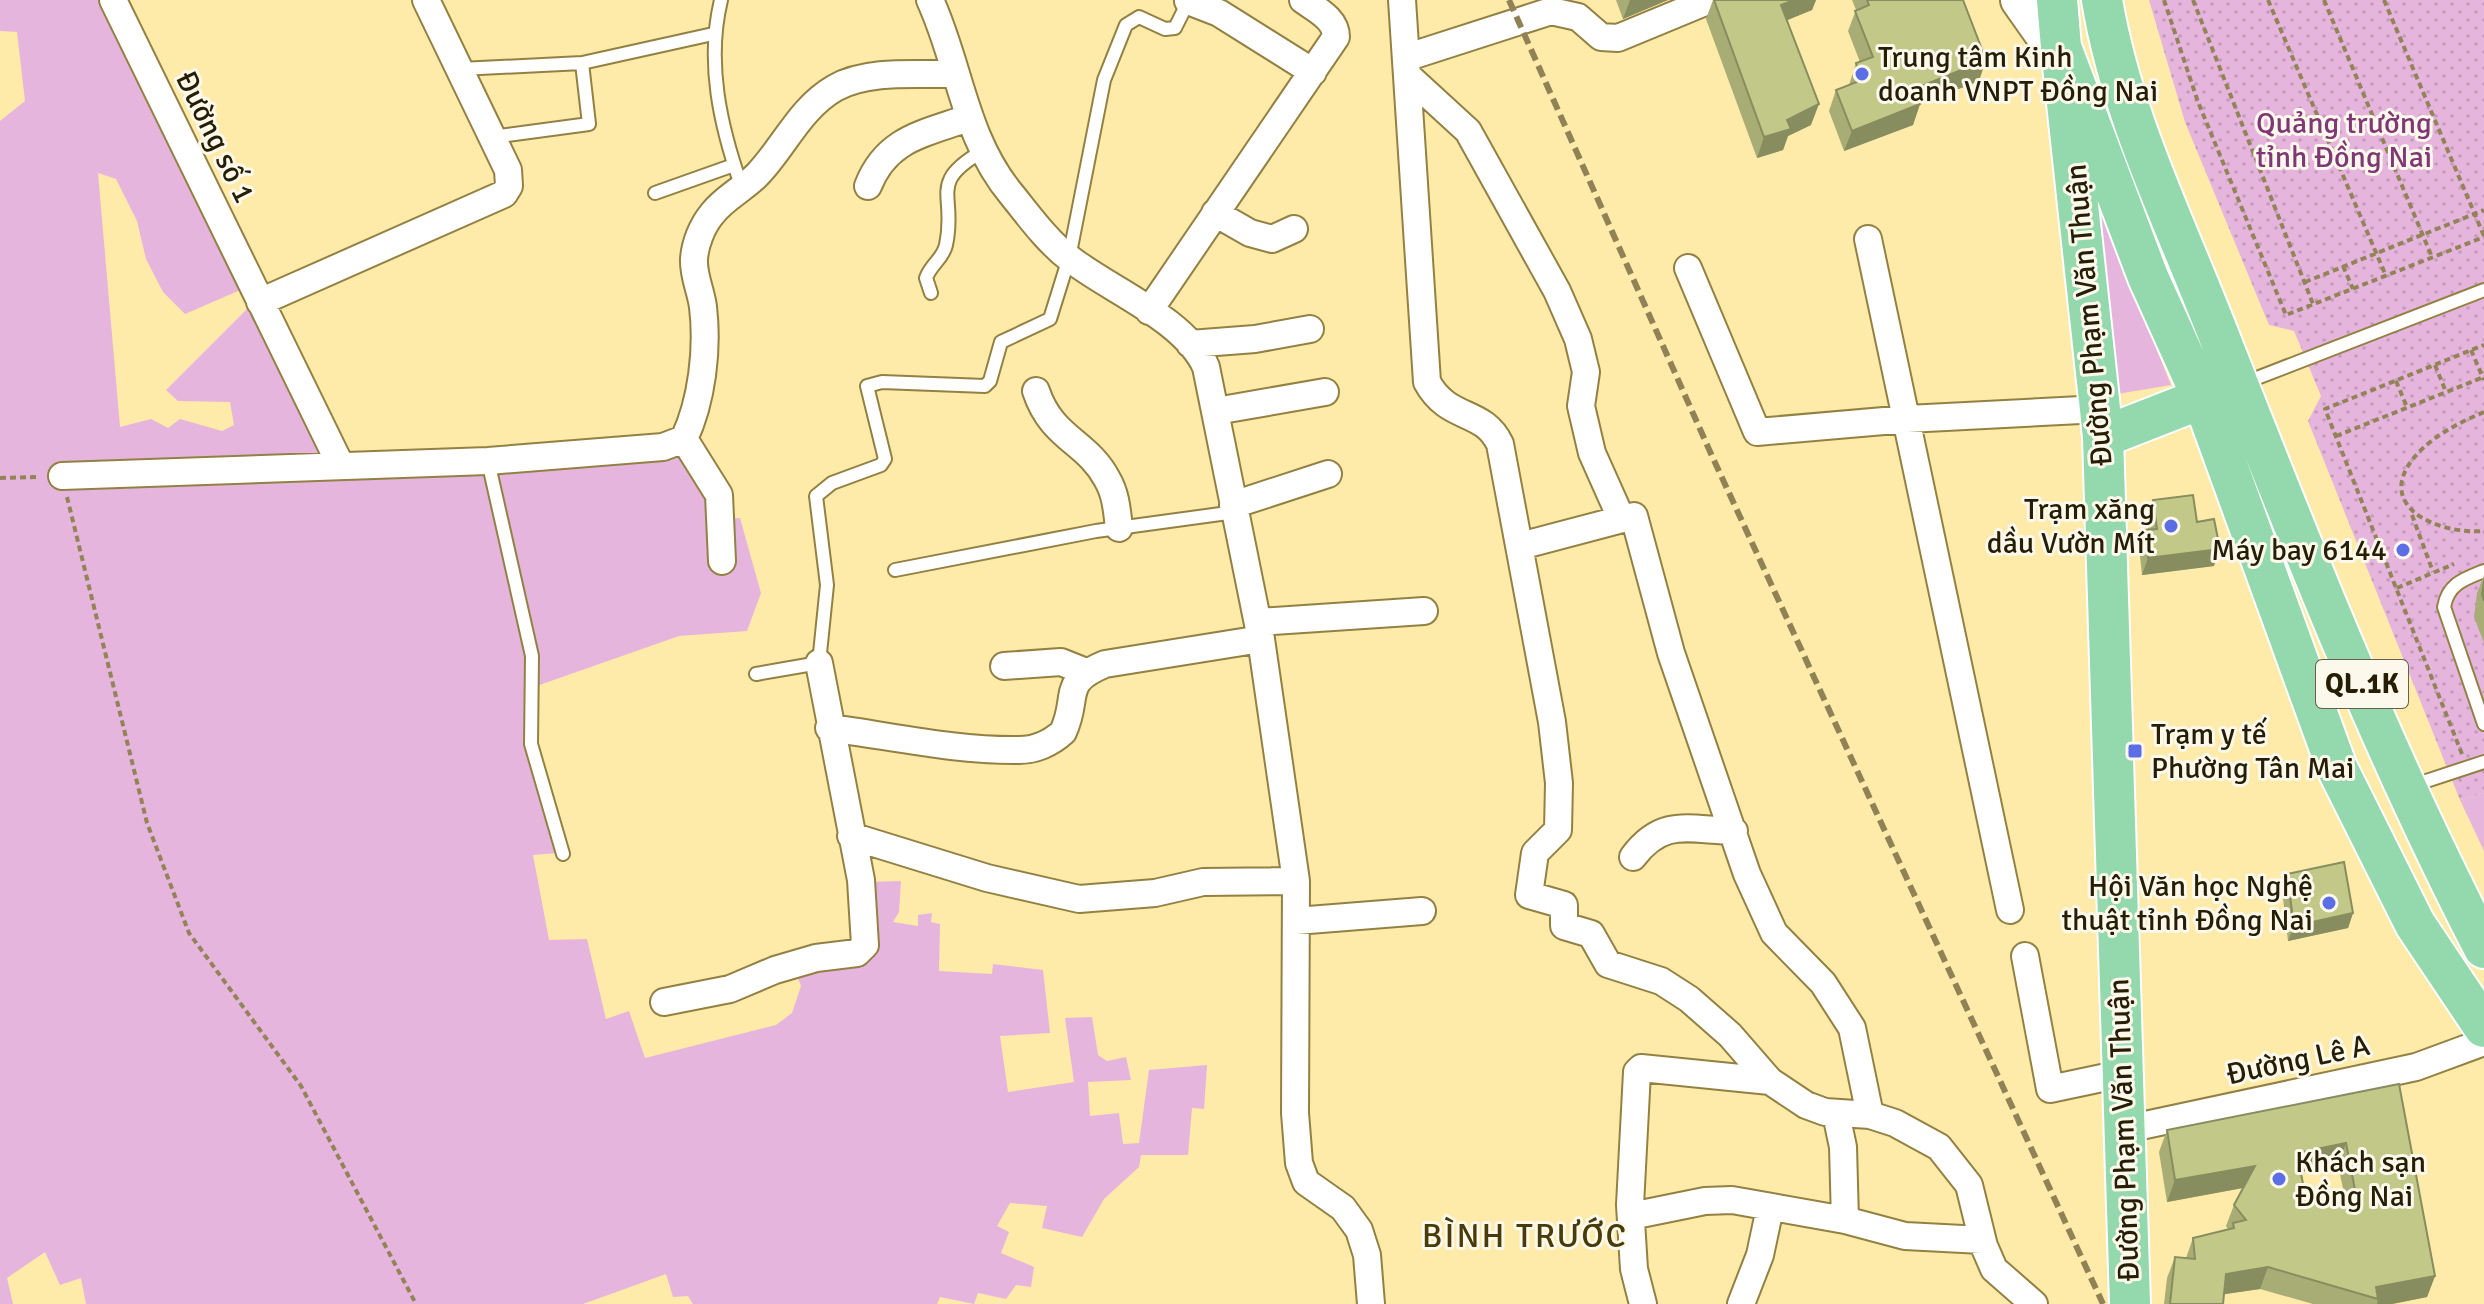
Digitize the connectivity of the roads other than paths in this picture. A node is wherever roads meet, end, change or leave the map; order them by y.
1 (113, 0) edge
2 (426, 0) edge
3 (721, 0) edge
4 (930, 0) edge
5 (1303, 0) edge
6 (1402, 0) edge
7 (1710, 0) edge
8 (2019, 0) edge
9 (2102, 0) edge
10 (1189, 1) edge
11 (2048, 20) edge
12 (713, 34) junction
13 (582, 63) junction
14 (1408, 66) junction
15 (459, 69) junction
16 (1313, 72) junction
17 (955, 74) junction
18 (968, 118) junction
19 (492, 137) junction
20 (981, 152) junction
21 (738, 175) junction
22 (868, 186) dead end
23 (655, 193) dead end
24 (1215, 213) junction
25 (1294, 229) dead end
26 (1868, 239) dead end
27 (1069, 258) junction
28 (1688, 268) dead end
29 (2484, 290) edge
30 (931, 293) dead end
31 (260, 302) junction
32 (1149, 311) junction
33 (1310, 329) dead end
34 (1190, 344) junction
35 (1036, 391) dead end
36 (2220, 391) junction
37 (1325, 392) dead end
38 (1216, 411) junction
39 (1907, 419) junction
40 (2102, 423) junction
41 (684, 439) junction
42 (488, 461) junction
43 (341, 466) junction
44 (1328, 474) dead end
45 (62, 476) road end
46 (1234, 508) junction
47 (1621, 518) junction
48 (1119, 528) junction
49 (1520, 546) junction
50 (722, 561) dead end
51 (895, 570) dead end
52 (2484, 571) edge
53 (1424, 611) dead end
54 (1260, 630) junction
55 (819, 663) junction
56 (1004, 666) dead end
57 (1086, 672) junction
58 (756, 674) dead end
59 (2484, 724) edge
60 (829, 728) junction
61 (2484, 762) edge
62 (2405, 788) junction
63 (1734, 831) junction
64 (851, 836) junction
65 (563, 854) dead end
66 (1633, 857) dead end
67 (1296, 881) junction
68 (2010, 910) dead end
69 (1422, 911) dead end
70 (1296, 921) junction
71 (2484, 948) edge
72 (2025, 956) dead end
73 (664, 1002) dead end
74 (2484, 1027) edge
75 (2484, 1042) edge
76 (2121, 1074) junction
77 (1770, 1081) junction
78 (1836, 1114) junction
79 (1870, 1115) junction
80 (2122, 1130) junction
81 (1770, 1208) junction
82 (1631, 1216) junction
83 (1845, 1220) junction
84 (1982, 1240) junction
85 (1371, 1304) edge
86 (1643, 1304) edge
87 (1741, 1304) edge
88 (2034, 1304) edge
89 (2130, 1304) edge

1 - 31 street, Đường số 1
2 - 15 street
3 - 12 lane
4 - 17 street
5 - 16 street
6 - 14 street
7 - 14 street
8 - 11 main road
9 - 36 main road, QL.1K
10 - 16 street
10 - 27 lane
11 - 36 main road, QL.1K
11 - 40 main road, Đường Phạm Văn Thuận
12 - 13 lane
12 - 21 lane
13 - 15 lane
13 - 19 lane
14 - 47 street
14 - 49 street
15 - 19 street
16 - 24 street
17 - 18 street
17 - 21 street
18 - 20 street
18 - 22 street
19 - 31 street
20 - 27 street
20 - 30 lane
21 - 23 lane
21 - 41 street
24 - 25 street
24 - 32 street
26 - 39 street
27 - 32 street
27 - 55 lane
28 - 39 street
29 - 36 lane
31 - 43 street, Đường số 1
32 - 34 street
33 - 34 street
34 - 38 street
35 - 48 street
36 - 40 main road
36 - 62 main road, QL.1K
36 - 74 main road, QL.1K
37 - 38 street
38 - 46 street
39 - 40 street
39 - 68 street
40 - 76 main road, Đường Phạm Văn Thuận
41 - 42 street
41 - 50 street
42 - 43 street
42 - 65 lane
43 - 45 street
44 - 46 street
46 - 48 lane
46 - 54 street
47 - 49 street
47 - 63 street
48 - 51 lane
49 - 77 street
52 - 59 lane
53 - 54 street
54 - 57 street
54 - 67 street
55 - 58 lane
55 - 60 street
56 - 57 street
57 - 60 street
60 - 64 street
61 - 62 lane
62 - 71 main road, QL.1K
63 - 66 street
63 - 79 street
64 - 67 street
64 - 73 street
67 - 70 street
69 - 70 street
70 - 85 street
72 - 76 street
75 - 80 street, Đường Lê A
76 - 80 main road, Đường Phạm Văn Thuận
77 - 78 street
77 - 82 street
78 - 79 street
78 - 83 street
79 - 84 street
80 - 89 main road, Đường Phạm Văn Thuận
81 - 82 street
81 - 83 street
81 - 87 street
82 - 86 street
83 - 84 street
84 - 88 street

